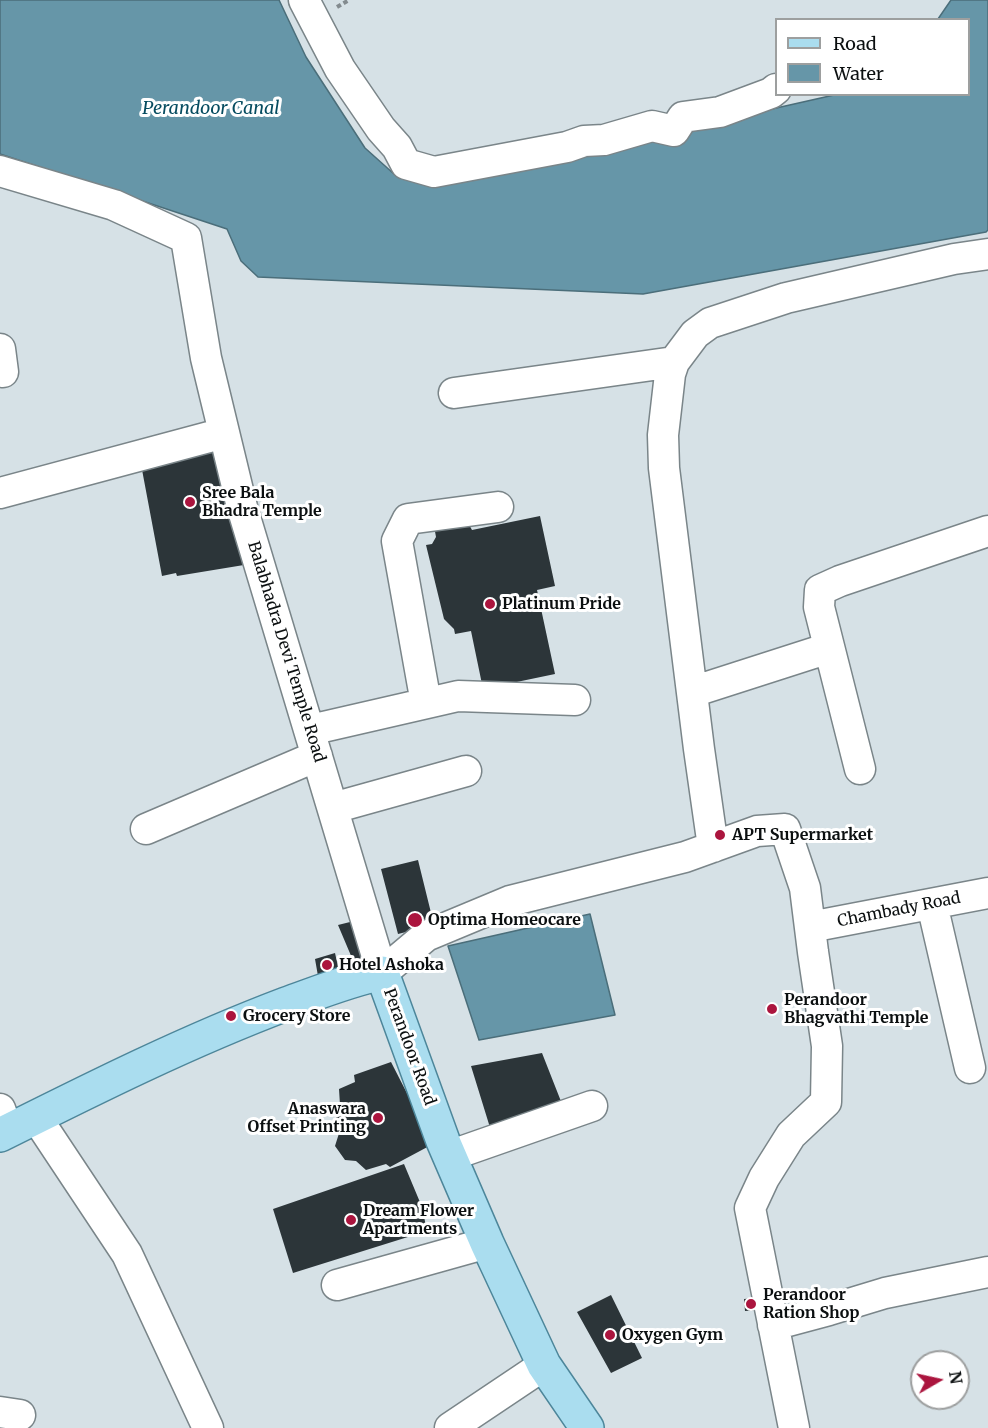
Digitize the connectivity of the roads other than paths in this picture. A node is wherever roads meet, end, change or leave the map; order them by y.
1 (304, 0) edge
2 (775, 90) edge
3 (0, 171) edge
4 (988, 254) edge
5 (674, 362) junction
6 (454, 393) dead end
7 (224, 433) junction
8 (0, 493) edge
9 (498, 507) dead end
10 (988, 531) edge
11 (829, 648) junction
12 (692, 692) junction
13 (575, 700) dead end
14 (426, 703) junction
15 (314, 743) junction
16 (860, 769) dead end
17 (466, 771) dead end
18 (333, 808) junction
19 (146, 829) dead end
20 (713, 847) junction
21 (988, 893) edge
22 (932, 904) junction
23 (810, 927) junction
24 (382, 974) junction
25 (969, 1068) dead end
26 (592, 1106) dead end
27 (11, 1123) edge
28 (449, 1156) junction
29 (487, 1242) junction
30 (988, 1272) edge
31 (337, 1285) dead end
32 (773, 1325) junction
33 (544, 1365) junction
34 (208, 1428) edge
35 (450, 1428) edge
36 (587, 1428) edge
37 (794, 1428) edge

1 - 2 street
3 - 7 street, Balabhadra Devi Temple Road
4 - 5 street
5 - 6 street
5 - 12 street
7 - 8 street
7 - 15 street, Balabhadra Devi Temple Road
9 - 14 street
10 - 11 street
11 - 12 street
11 - 16 street
12 - 20 street
13 - 14 street
14 - 15 street
15 - 18 street, Balabhadra Devi Temple Road
15 - 19 street
17 - 18 street
18 - 24 street, Balabhadra Devi Temple Road
20 - 23 street
20 - 24 street
21 - 22 street, Chambady Road
22 - 23 street, Chambady Road
22 - 25 street
23 - 32 street
24 - 27 main road, Perandoor Road
24 - 28 main road, Perandoor Road
26 - 28 street
27 - 34 street
28 - 29 main road, Perandoor Road
29 - 31 street
29 - 33 main road, Perandoor Road
30 - 32 street
32 - 37 street
33 - 35 street
33 - 36 main road, Perandoor Road

